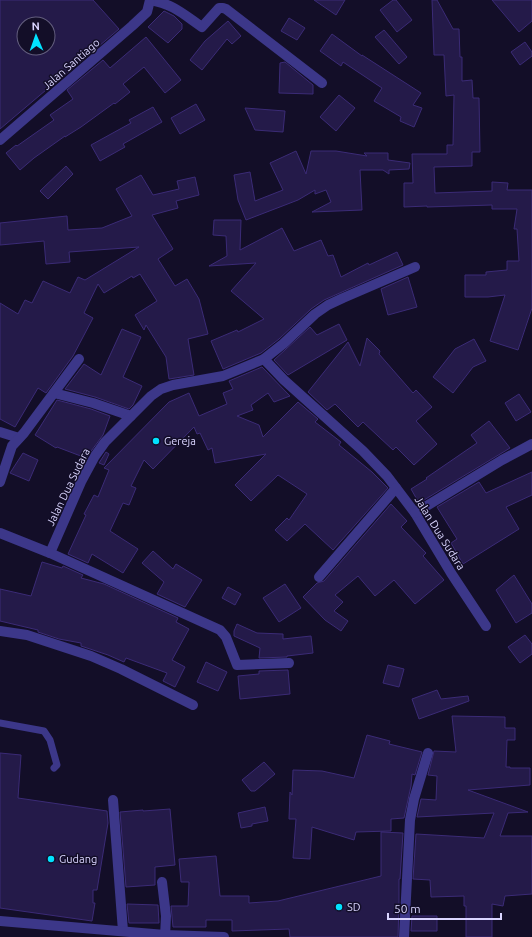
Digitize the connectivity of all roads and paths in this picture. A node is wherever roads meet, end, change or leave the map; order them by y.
1 (150, 0) edge
2 (322, 83) dead end
3 (0, 140) edge
4 (415, 267) dead end
5 (79, 359) dead end
6 (264, 359) junction
7 (54, 393) junction
8 (131, 416) junction
9 (0, 432) edge
10 (19, 438) junction
11 (532, 444) edge
12 (0, 482) edge
13 (396, 488) junction
14 (415, 513) junction
15 (0, 533) edge
16 (50, 554) junction
17 (319, 577) dead end
18 (486, 626) dead end
19 (0, 631) edge
20 (289, 663) dead end
21 (193, 705) dead end
22 (0, 723) edge
23 (428, 753) dead end
24 (54, 768) dead end
25 (113, 800) dead end
26 (162, 882) dead end
27 (0, 921) edge
28 (123, 931) junction
29 (165, 936) edge
30 (224, 937) edge
31 (404, 937) edge

1 - 2 street
1 - 3 street, Jalan Santiago
4 - 6 street, Jalan Dua Sudara
5 - 7 street
6 - 8 street, Jalan Dua Sudara
6 - 13 street, Jalan Dua Sudara
7 - 8 street
7 - 10 street
8 - 16 street, Jalan Dua Sudara
9 - 10 street
10 - 12 street
11 - 14 street
13 - 14 street, Jalan Dua Sudara
13 - 17 street
14 - 18 street, Jalan Dua Sudara
15 - 16 street
16 - 20 street
19 - 21 street
22 - 24 lane
23 - 31 street
25 - 28 street
26 - 29 street
27 - 28 street
28 - 29 street
29 - 30 street

